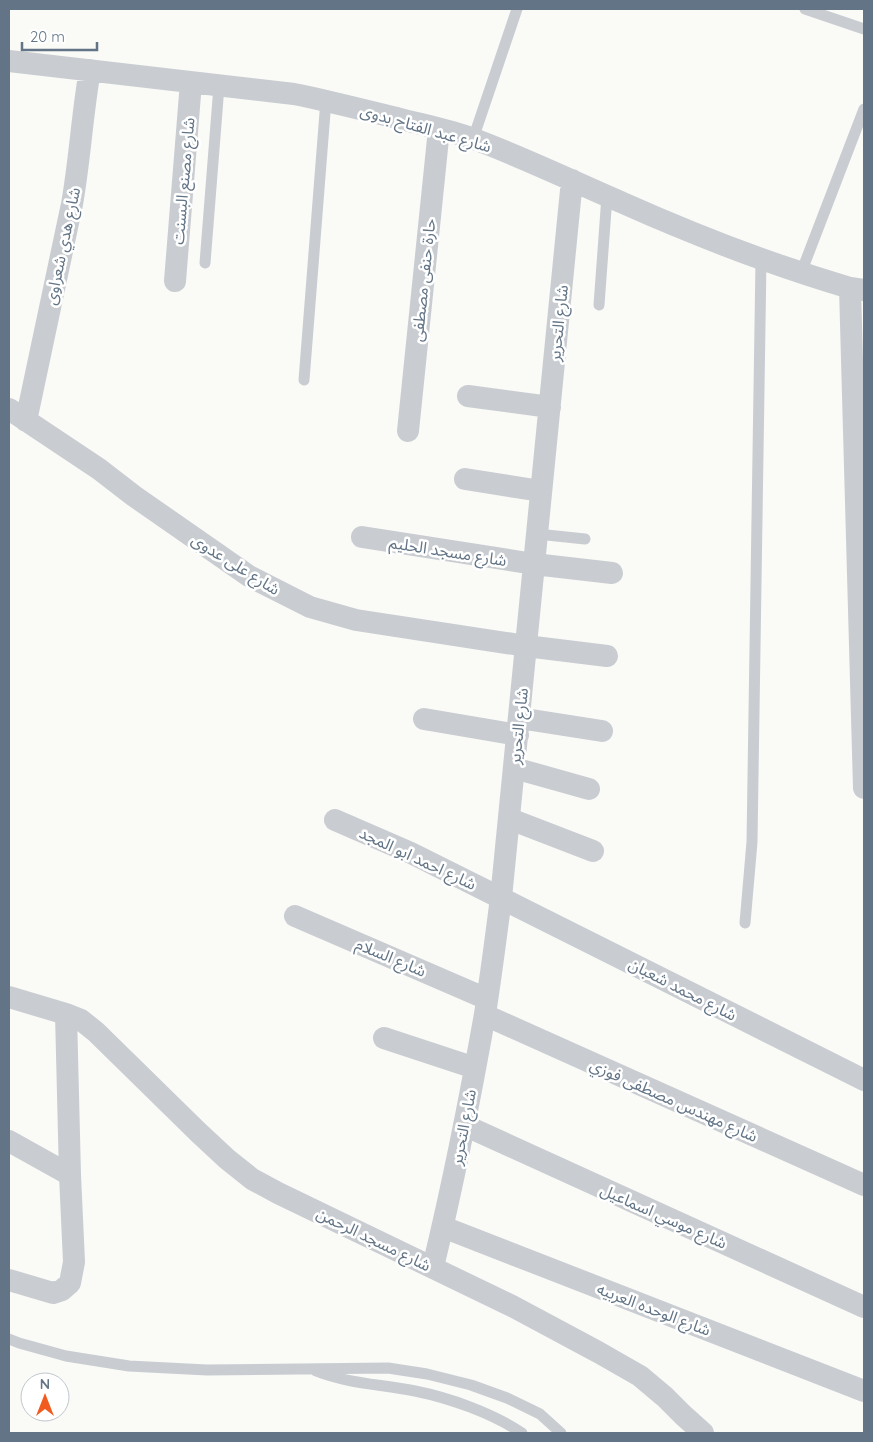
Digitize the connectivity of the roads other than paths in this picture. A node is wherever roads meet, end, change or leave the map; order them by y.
1 (517, 9) edge
2 (804, 9) edge
3 (864, 29) edge
4 (9, 61) edge
5 (90, 70) junction
6 (191, 82) junction
7 (219, 86) junction
8 (326, 100) junction
9 (864, 109) edge
10 (439, 129) junction
11 (474, 139) junction
12 (572, 180) junction
13 (608, 196) junction
14 (761, 260) junction
15 (205, 263) dead end
16 (802, 274) junction
17 (175, 280) dead end
18 (857, 289) edge
19 (599, 305) dead end
20 (304, 380) dead end
21 (468, 396) dead end
22 (550, 407) junction
23 (17, 415) edge
24 (408, 431) dead end
25 (465, 479) dead end
26 (541, 491) junction
27 (537, 534) junction
28 (362, 537) dead end
29 (585, 539) dead end
30 (534, 564) junction
31 (612, 573) dead end
32 (862, 610) edge
33 (526, 646) junction
34 (607, 656) dead end
35 (424, 719) dead end
36 (518, 726) junction
37 (602, 731) dead end
38 (514, 768) junction
39 (864, 788) edge
40 (589, 789) dead end
41 (510, 819) junction
42 (335, 820) dead end
43 (593, 851) dead end
44 (501, 898) junction
45 (295, 916) dead end
46 (746, 923) dead end
47 (9, 997) edge
48 (486, 1007) junction
49 (66, 1014) junction
50 (384, 1038) dead end
51 (475, 1068) junction
52 (864, 1080) edge
53 (464, 1125) junction
54 (9, 1141) edge
55 (70, 1175) junction
56 (864, 1185) edge
57 (443, 1227) junction
58 (433, 1267) junction
59 (9, 1280) edge
60 (864, 1307) edge
61 (9, 1339) edge
62 (312, 1370) junction
63 (864, 1391) edge
64 (686, 1424) edge
65 (522, 1433) edge
66 (561, 1433) edge
67 (703, 1433) edge

1 - 11 lane
2 - 3 lane
4 - 5 street, شارع عبد الفتاح بدوى
5 - 6 street, شارع عبد الفتاح بدوى
5 - 23 street, شارع هدي شعراوى
6 - 7 street, شارع عبد الفتاح بدوى
6 - 17 street, شارع مصنع البسنت
7 - 8 street, شارع عبد الفتاح بدوى
7 - 15 lane
8 - 10 street, شارع عبد الفتاح بدوى
8 - 20 lane
9 - 16 lane
10 - 11 street, شارع عبد الفتاح بدوى
10 - 24 street, حارة حنفى مصطفى
11 - 12 street, شارع عبد الفتاح بدوى
12 - 13 street, شارع عبد الفتاح بدوى
12 - 22 street, شارع التحرير
13 - 14 street, شارع عبد الفتاح بدوى
13 - 19 lane
14 - 16 street, شارع عبد الفتاح بدوى
14 - 46 lane
16 - 18 street, شارع عبد الفتاح بدوى
18 - 32 street, شارع عبد الفتاح بدوى
21 - 22 street
22 - 26 street, شارع التحرير
23 - 33 street, شارع على عدوى
25 - 26 street
26 - 27 street, شارع التحرير
27 - 29 lane
27 - 30 street, شارع التحرير
28 - 30 street, شارع مسجد الحليم
30 - 31 street, شارع مسجد الحليم
30 - 33 street, شارع التحرير
32 - 39 street, شارع عبد الفتاح بدوى
33 - 34 street, شارع على عدوى
33 - 36 street, شارع التحرير
35 - 36 street
36 - 37 street
36 - 38 street, شارع التحرير
38 - 40 street
38 - 41 street, شارع التحرير
41 - 43 street
41 - 44 street, شارع التحرير
42 - 44 street, شارع احمد ابو المجد
44 - 48 street, شارع التحرير
44 - 52 street, شارع محمد شعبان
45 - 48 street, شارع السلام
47 - 49 street, شارع مسجد الرحمن
48 - 51 street, شارع التحرير
48 - 56 street, شارع مهندس مصطفى فوزي
49 - 55 street
49 - 58 street, شارع مسجد الرحمن
50 - 51 street
51 - 53 street, شارع التحرير
53 - 57 street, شارع التحرير
53 - 60 street, شارع موسي اسماعيل
54 - 55 street
55 - 59 street
57 - 58 street, شارع التحرير
57 - 63 street, شارع الوحده العربيه
58 - 64 street, شارع مسجد الرحمن
61 - 62 lane
62 - 65 lane
62 - 66 lane
64 - 67 street, شارع مسجد الرحمن

